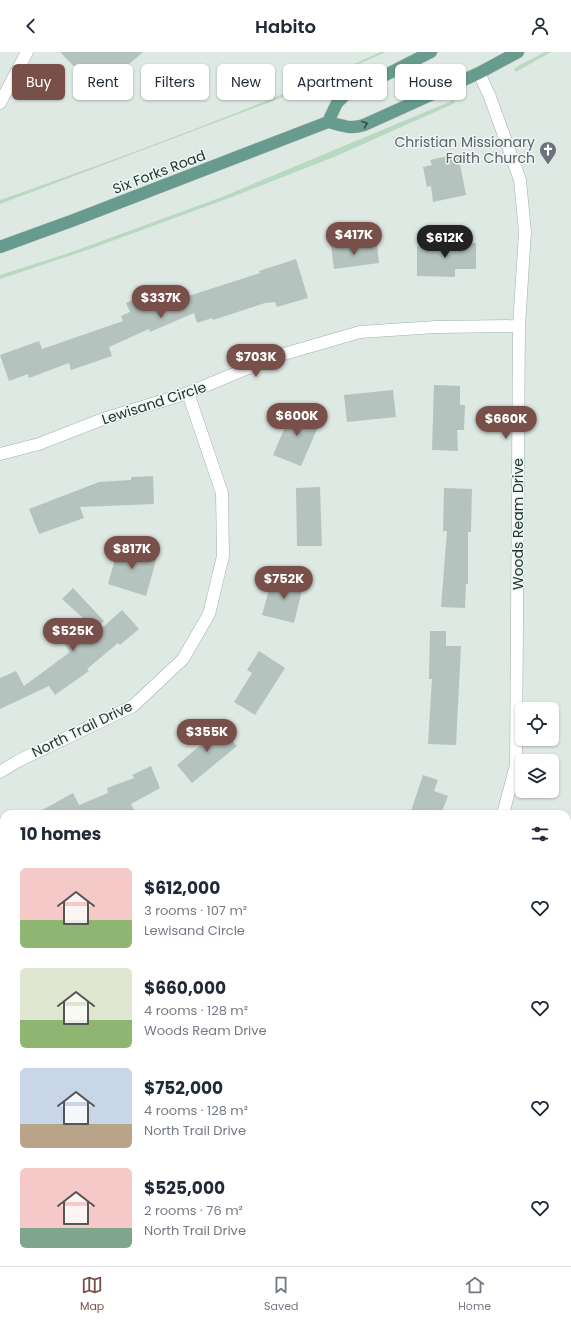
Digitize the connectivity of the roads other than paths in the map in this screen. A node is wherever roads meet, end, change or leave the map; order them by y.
1 (27, 52) edge
2 (431, 52) edge
3 (518, 52) edge
4 (478, 73) junction
5 (0, 103) edge
6 (328, 122) junction
7 (0, 247) edge
8 (519, 326) junction
9 (188, 393) junction
10 (0, 454) edge
11 (0, 772) edge
12 (504, 810) edge

1 - 5 street
2 - 6 main road
3 - 4 main road
6 -> 4 main road
4 - 8 street, Woods Ream Drive
6 - 7 main road, Six Forks Road
8 - 9 street, Lewisand Circle
8 - 12 street, Woods Ream Drive
9 - 10 street, Lewisand Circle
9 - 11 street, North Trail Drive

